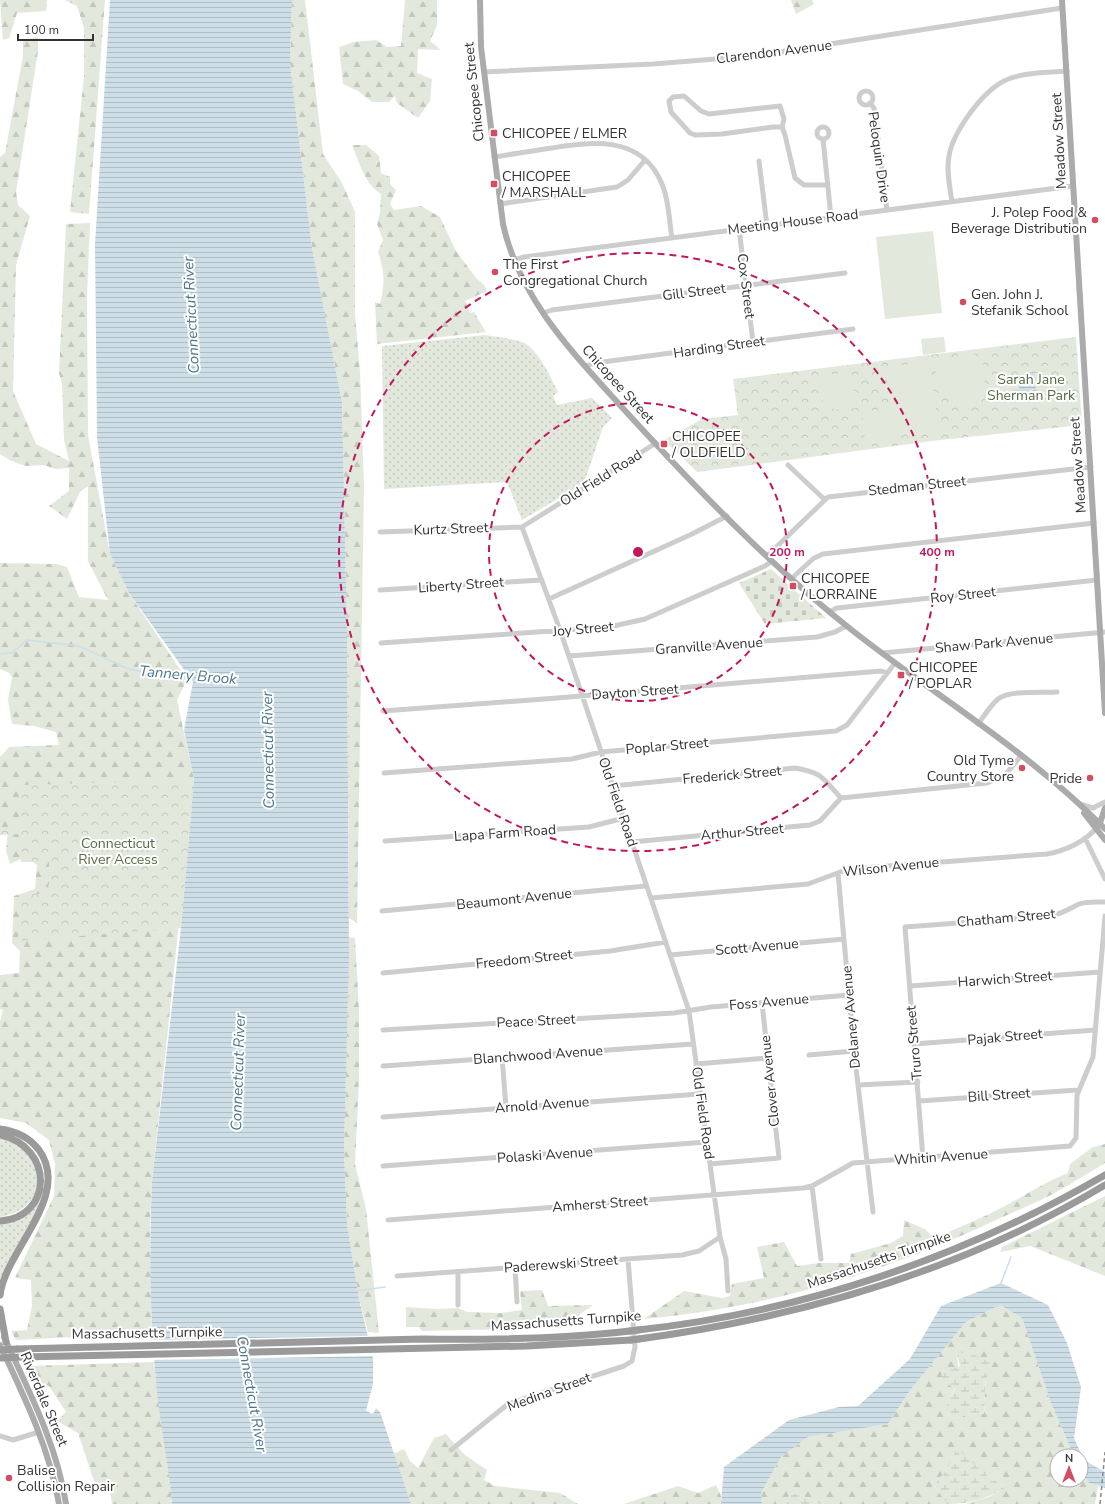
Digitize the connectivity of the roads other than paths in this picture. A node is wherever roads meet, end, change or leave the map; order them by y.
1 (480, 0) edge
2 (1062, 0) edge
3 (1062, 8) junction
4 (1067, 71) junction
5 (484, 72) junction
6 (870, 104) dead end
7 (782, 127) junction
8 (824, 139) dead end
9 (494, 157) junction
10 (645, 160) junction
11 (759, 161) dead end
12 (828, 185) junction
13 (1073, 186) junction
14 (952, 202) junction
15 (500, 204) junction
16 (887, 210) junction
17 (831, 217) junction
18 (767, 226) junction
19 (739, 229) junction
20 (672, 238) junction
21 (514, 260) junction
22 (845, 273) dead end
23 (746, 286) junction
24 (543, 313) junction
25 (853, 329) dead end
26 (753, 342) junction
27 (586, 366) junction
28 (656, 443) junction
29 (788, 464) dead end
30 (1091, 467) junction
31 (824, 499) junction
32 (727, 516) junction
33 (1094, 523) junction
34 (522, 527) junction
35 (380, 532) dead end
36 (767, 556) junction
37 (772, 561) junction
38 (792, 579) junction
39 (542, 580) junction
40 (1097, 580) junction
41 (380, 590) dead end
42 (549, 599) junction
43 (829, 612) junction
44 (846, 626) junction
45 (560, 630) junction
46 (1103, 633) edge
47 (381, 643) dead end
48 (882, 654) junction
49 (569, 656) junction
50 (894, 663) junction
51 (887, 673) junction
52 (1057, 692) dead end
53 (582, 696) junction
54 (383, 711) dead end
55 (1105, 713) edge
56 (978, 724) junction
57 (601, 752) junction
58 (1021, 756) junction
59 (384, 773) dead end
60 (613, 786) junction
61 (841, 798) junction
62 (1074, 798) junction
63 (1105, 802) edge
64 (1105, 808) edge
65 (624, 818) junction
66 (1100, 824) edge
67 (1105, 829) edge
68 (1085, 838) junction
69 (1105, 840) edge
70 (385, 841) dead end
71 (632, 842) junction
72 (838, 872) junction
73 (1105, 879) edge
74 (646, 886) junction
75 (651, 898) junction
76 (1105, 902) edge
77 (382, 911) dead end
78 (1105, 916) edge
79 (905, 927) joint
80 (844, 939) junction
81 (666, 942) junction
82 (670, 955) junction
83 (1100, 972) junction
84 (382, 973) dead end
85 (910, 986) junction
86 (849, 995) junction
87 (762, 1003) junction
88 (689, 1011) junction
89 (383, 1030) dead end
90 (1095, 1030) junction
91 (693, 1044) junction
92 (914, 1044) junction
93 (854, 1052) junction
94 (809, 1055) dead end
95 (502, 1057) junction
96 (768, 1058) junction
97 (696, 1064) junction
98 (383, 1066) dead end
99 (918, 1082) junction
100 (858, 1085) junction
101 (1078, 1090) junction
102 (700, 1094) junction
103 (919, 1101) junction
104 (506, 1107) junction
105 (383, 1117) dead end
106 (0, 1129) edge
107 (0, 1135) edge
108 (707, 1142) junction
109 (923, 1159) junction
110 (866, 1162) junction
111 (710, 1164) junction
112 (383, 1166) dead end
113 (1105, 1175) edge
114 (1105, 1185) edge
115 (812, 1186) junction
116 (714, 1195) junction
117 (873, 1212) dead end
118 (388, 1220) dead end
119 (0, 1221) edge
120 (720, 1237) junction
121 (628, 1259) junction
122 (821, 1259) dead end
123 (515, 1268) junction
124 (458, 1272) junction
125 (397, 1276) dead end
126 (728, 1291) dead end
127 (0, 1295) edge
128 (517, 1302) dead end
129 (458, 1305) dead end
130 (0, 1309) edge
131 (0, 1328) edge
132 (3, 1343) edge
133 (0, 1350) edge
134 (0, 1358) edge
135 (40, 1432) junction
136 (0, 1436) edge
137 (451, 1450) dead end
138 (59, 1504) edge
139 (66, 1504) edge

1 - 5 main road, Chicopee Street
2 - 3 main road, Meadow Street
3 - 4 main road, Meadow Street
3 - 5 street, Clarendon Avenue
4 - 13 main road, Meadow Street
4 - 14 street
5 - 9 main road, Chicopee Street
6 - 16 street, Peloquin Drive
7 - 7 street
7 - 12 street
8 - 12 street
9 - 10 street
9 - 15 main road, Chicopee Street
10 - 15 street
10 - 20 street
11 - 18 street
12 - 17 street
13 - 14 street, Meeting House Road
13 - 30 main road, Meadow Street
14 - 16 street, Meeting House Road
15 - 21 main road, Chicopee Street
16 - 17 street, Meeting House Road
17 - 18 street, Meeting House Road
18 - 19 street, Meeting House Road
19 - 20 street, Meeting House Road
19 - 23 street, Cox Street
20 - 21 street, Meeting House Road
21 - 24 main road, Chicopee Street
22 - 23 street, Gill Street
23 - 24 street, Gill Street
23 - 26 street, Cox Street
24 - 27 main road, Chicopee Street
25 - 26 street, Harding Street
26 - 27 street, Harding Street
27 - 28 main road, Chicopee Street
28 - 32 main road, Chicopee Street
28 - 34 street, Old Field Road
29 - 31 street
30 - 31 street, Stedman Street
30 - 33 main road, Meadow Street
31 - 36 street
32 - 36 main road, Chicopee Street
32 - 42 street
33 - 38 street
33 - 40 main road, Meadow Street
34 - 35 street, Kurtz Street
34 - 39 street, Old Field Road
36 - 37 main road, Chicopee Street
37 - 38 main road, Chicopee Street
37 - 45 street, Joy Street
38 - 43 main road, Chicopee Street
39 - 41 street, Liberty Street
39 - 42 street, Old Field Road
40 - 43 street, Roy Street
40 - 46 main road, Meadow Street
42 - 45 street, Old Field Road
43 - 44 main road, Chicopee Street
44 - 48 main road, Chicopee Street
44 - 49 street, Granville Avenue
45 - 47 street, Joy Street
45 - 49 street, Old Field Road
46 - 48 street, Shaw Park Avenue
46 - 55 main road, Meadow Street
48 - 50 main road, Chicopee Street
49 - 53 street, Old Field Road
50 - 51 street, Poplar Street
50 - 56 main road, Chicopee Street
51 - 53 street, Dayton Street
51 - 57 street, Poplar Street
52 - 56 street
53 - 54 street, Dayton Street
53 - 57 street, Old Field Road
56 - 58 main road, Chicopee Street
57 - 59 street, Poplar Street
57 - 60 street, Old Field Road
58 - 61 street
58 - 62 main road, Chicopee Street
60 - 61 street, Frederick Street
60 - 65 street, Old Field Road
61 - 71 street, Arthur Street
62 - 63 street
62 - 66 main road, Chicopee Street
64 - 66 main road
65 - 70 street, Lapa Farm Road
65 - 71 street, Old Field Road
66 - 67 main road, Chicopee Street
66 - 68 street, Wilson Avenue
66 - 69 main road, Chicopee Street
68 - 72 street, Wilson Avenue
68 - 73 street
71 - 74 street, Old Field Road
72 - 75 street, Wilson Avenue
72 - 80 street, Delaney Avenue
74 - 75 street, Old Field Road
74 - 77 street, Beaumont Avenue
75 - 81 street, Old Field Road
76 - 79 street, Chatham Street
78 - 83 street
79 - 85 street, Truro Street
80 - 82 street, Scott Avenue
80 - 86 street, Delaney Avenue
81 - 82 street, Old Field Road
81 - 84 street, Freedom Street
82 - 88 street, Old Field Road
83 - 85 street, Harwich Street
83 - 90 street
85 - 92 street, Truro Street
86 - 87 street, Foss Avenue
86 - 93 street, Delaney Avenue
87 - 88 street, Foss Avenue
87 - 96 street, Clover Avenue
88 - 89 street, Peace Street
88 - 91 street, Old Field Road
90 - 92 street, Pajak Street
90 - 101 street
91 - 95 street, Blanchwood Avenue
91 - 97 street, Old Field Road
92 - 99 street, Truro Street
93 - 94 street
93 - 100 street, Delaney Avenue
95 - 98 street, Blanchwood Avenue
95 - 104 street
96 - 97 street
96 - 111 street, Clover Avenue
97 - 102 street, Old Field Road
99 - 100 street
99 - 103 street, Truro Street
100 - 110 street, Delaney Avenue
101 - 103 street, Bill Street
101 - 109 street, Whitin Avenue
102 - 104 street, Arnold Avenue
102 - 108 street, Old Field Road
103 - 109 street, Truro Street
104 - 105 street, Arnold Avenue
106 - 127 highway
107 - 119 highway
108 - 111 street, Old Field Road
108 - 112 street, Polaski Avenue
109 - 110 street, Whitin Avenue
110 - 115 street, Whitin Avenue
110 - 117 street, Delaney Avenue
111 - 116 street, Old Field Road
113 - 133 highway, Massachusetts Turnpike, bridge
114 - 134 highway, Massachusetts Turnpike, bridge
115 - 116 street, Amherst Street
115 - 122 street
116 - 118 street, Amherst Street
116 - 120 street, Old Field Road
120 - 121 street, Paderewski Street
120 - 126 street, Old Field Road
121 - 123 street, Paderewski Street
121 - 137 street, Medina Street
123 - 124 street, Paderewski Street
123 - 128 street
124 - 125 street, Paderewski Street
124 - 129 street
130 - 132 highway
131 - 132 main road, Riverdale Street
132 - 135 main road, Riverdale Street
132 - 139 main road, Riverdale Street
135 - 136 street
135 - 138 main road, Riverdale Street

